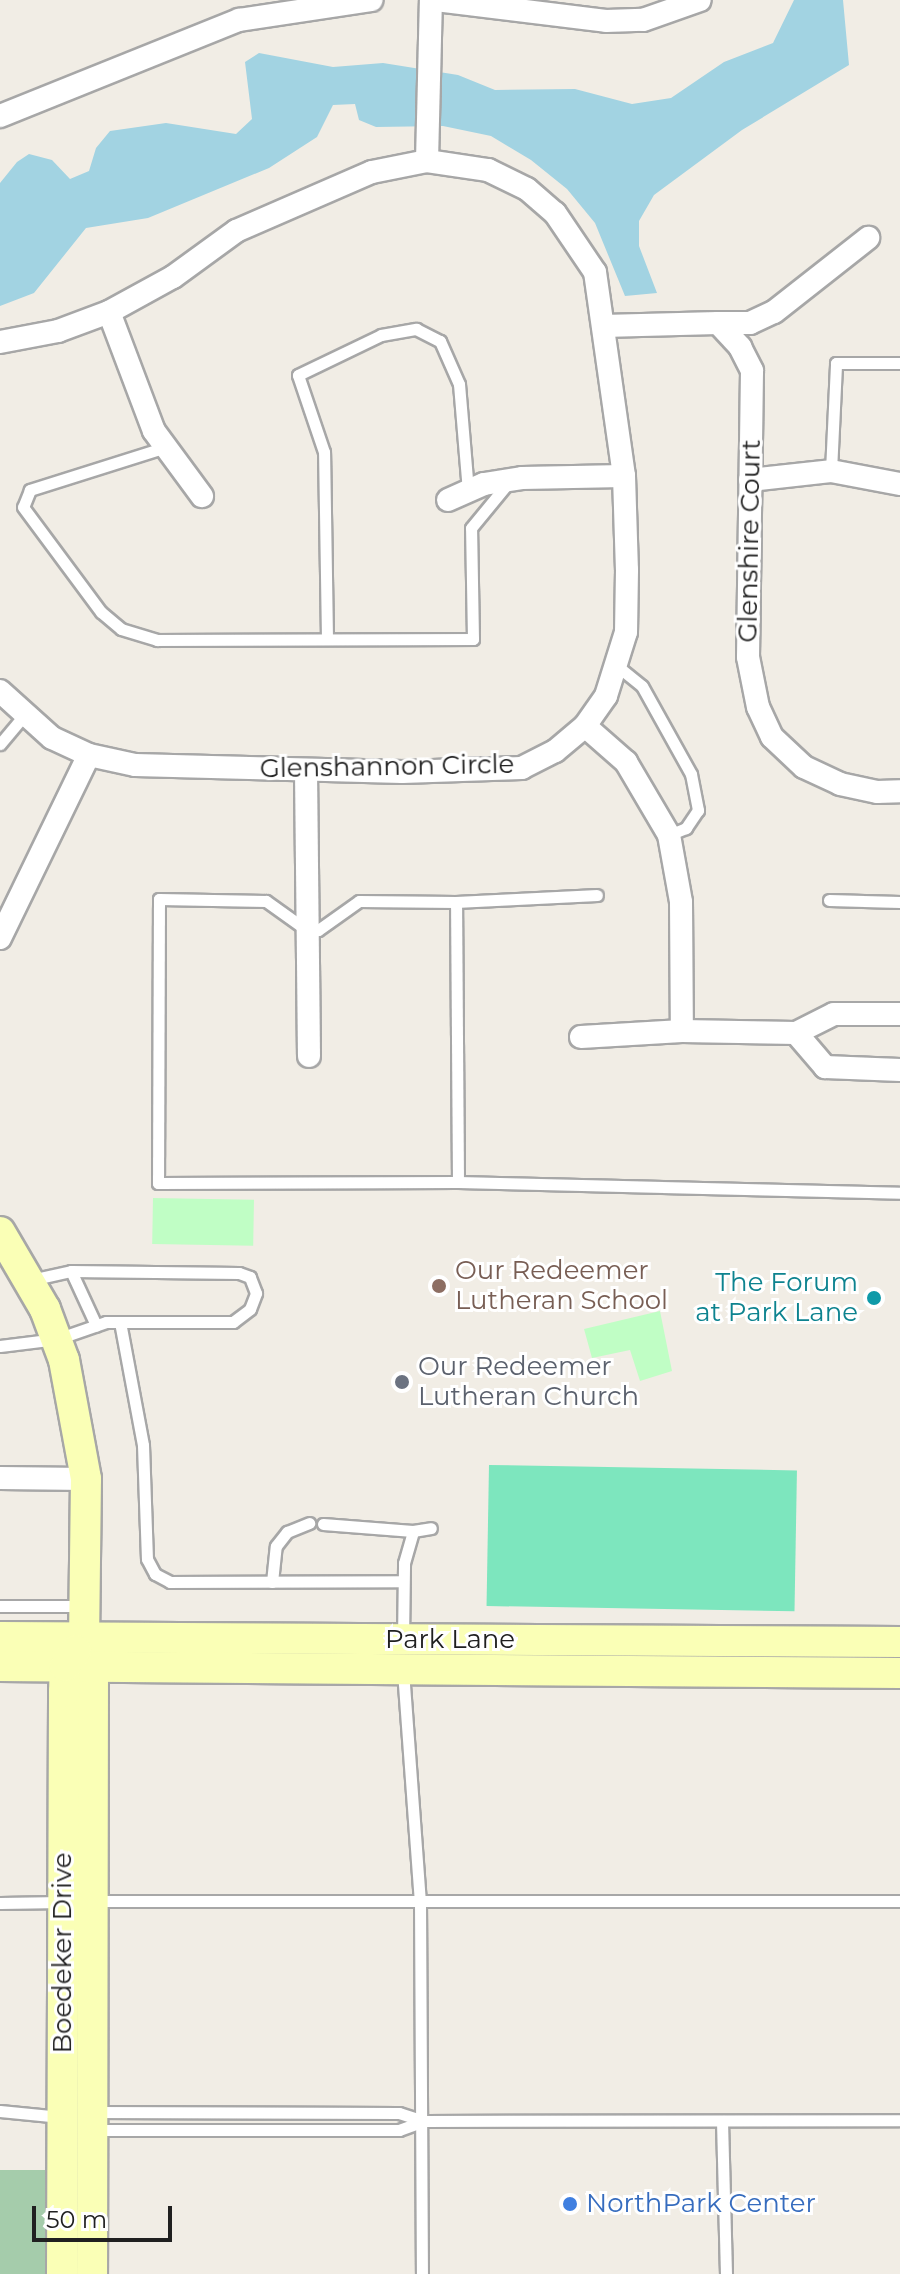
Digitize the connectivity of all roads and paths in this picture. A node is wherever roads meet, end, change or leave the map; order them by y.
1 (371, 0) edge
2 (434, 0) edge
3 (700, 0) edge
4 (293, 4) edge
5 (545, 5) edge
6 (0, 116) edge
7 (427, 151) junction
8 (868, 238) dead end
9 (109, 312) junction
10 (718, 323) junction
11 (603, 326) junction
12 (0, 342) edge
13 (900, 363) edge
14 (166, 447) junction
15 (831, 471) junction
16 (624, 476) junction
17 (511, 480) junction
18 (750, 480) junction
19 (900, 484) edge
20 (458, 495) joint
21 (202, 496) dead end
22 (327, 639) junction
23 (616, 665) junction
24 (0, 691) edge
25 (23, 717) junction
26 (585, 726) junction
27 (0, 744) edge
28 (89, 755) junction
29 (306, 770) junction
30 (900, 791) edge
31 (669, 835) junction
32 (597, 895) dead end
33 (829, 900) dead end
34 (456, 902) junction
35 (900, 902) edge
36 (308, 931) junction
37 (0, 938) edge
38 (900, 1014) edge
39 (682, 1031) junction
40 (796, 1033) junction
41 (581, 1037) dead end
42 (309, 1056) dead end
43 (900, 1070) edge
44 (458, 1182) junction
45 (900, 1193) edge
46 (0, 1232) edge
47 (71, 1271) junction
48 (29, 1280) junction
49 (120, 1322) junction
50 (96, 1325) junction
51 (57, 1339) junction
52 (0, 1346) edge
53 (0, 1478) edge
54 (86, 1479) junction
55 (309, 1523) dead end
56 (323, 1524) dead end
57 (431, 1528) dead end
58 (413, 1531) junction
59 (403, 1581) junction
60 (272, 1582) junction
61 (0, 1606) edge
62 (85, 1606) junction
63 (0, 1637) edge
64 (900, 1642) edge
65 (403, 1654) junction
66 (81, 1657) junction
67 (0, 1666) edge
68 (900, 1673) edge
69 (94, 1901) junction
70 (420, 1901) junction
71 (900, 1901) edge
72 (63, 1902) junction
73 (0, 1903) edge
74 (0, 2111) edge
75 (63, 2117) junction
76 (900, 2120) edge
77 (94, 2121) junction
78 (424, 2121) junction
79 (722, 2121) junction
80 (62, 2274) edge
81 (92, 2274) edge
82 (422, 2274) edge
83 (726, 2274) edge

1 - 4 street
2 - 5 street
2 - 7 street
3 - 5 street
4 - 6 street
7 - 9 street, Glenshannon Circle
7 - 11 street, Glenshannon Circle
8 - 10 street
9 - 12 street, Glenshannon Circle
9 - 14 street
10 - 11 street
10 - 18 street, Glenshire Court
11 - 16 street, Glenshannon Circle
13 - 15 lane
14 - 21 street
14 - 22 lane
15 - 18 street
15 - 19 street
16 - 17 street
16 - 23 street, Glenshannon Circle
17 - 20 street
17 - 22 lane
18 - 30 street, Glenshire Court
20 - 22 lane
23 - 26 street, Glenshannon Circle
23 - 31 lane
24 - 25 street, Glenshannon Circle
25 - 27 lane
25 - 28 street, Glenshannon Circle
26 - 29 street, Glenshannon Circle
26 - 31 street
28 - 29 street, Glenshannon Circle
28 - 37 street
29 - 36 street
31 - 39 street
32 - 34 lane
33 - 35 lane
34 - 36 lane
34 - 44 lane
36 - 42 street
36 - 44 lane
38 - 40 street
39 - 40 street
39 - 41 street
40 - 43 street
44 - 45 lane
46 - 48 main road, Boedeker Drive
47 - 48 lane
47 - 49 lane
47 - 50 lane
48 - 51 main road, Boedeker Drive
49 - 50 lane
49 - 60 lane
50 - 51 lane
51 - 52 lane
51 - 54 main road, Boedeker Drive
53 - 54 street
54 - 62 main road, Boedeker Drive
55 - 60 lane
56 - 58 lane
57 - 58 lane
58 - 59 lane
59 - 60 lane
59 - 65 lane
61 - 62 lane
62 - 66 main road, Boedeker Drive
63 - 66 main road, Park Lane
64 - 65 main road, Park Lane
65 - 66 main road, Park Lane
65 - 68 main road, Park Lane
65 - 70 lane
66 - 67 main road, Park Lane
66 - 69 main road, Boedeker Drive
66 - 72 main road, Boedeker Drive
69 - 70 lane
69 - 72 main road
69 - 77 main road, Boedeker Drive
70 - 71 lane
70 - 78 lane
72 - 73 lane
72 - 75 main road, Boedeker Drive
74 - 75 lane
75 - 77 lane
75 - 77 lane
75 - 80 main road, Boedeker Drive
76 - 79 lane
77 - 78 lane
77 - 78 lane
77 - 81 main road, Boedeker Drive
78 - 79 lane
78 - 82 lane
79 - 83 lane

